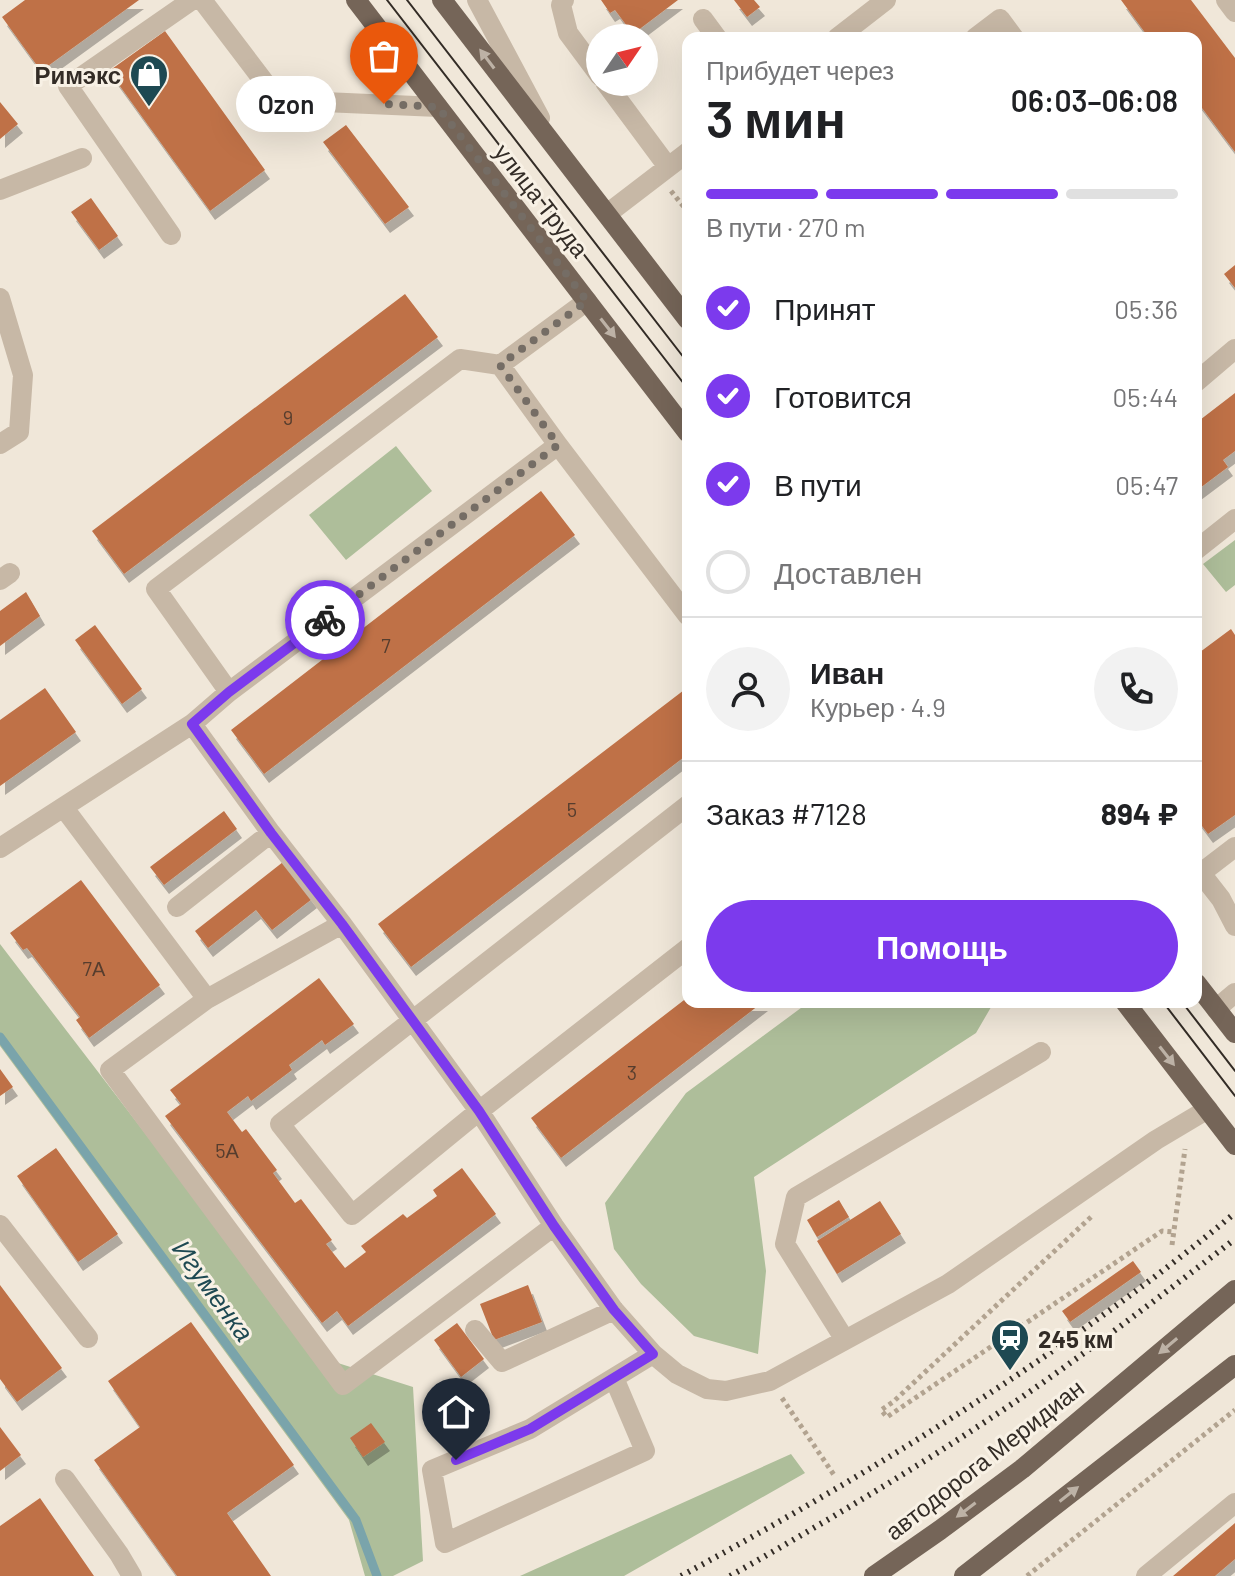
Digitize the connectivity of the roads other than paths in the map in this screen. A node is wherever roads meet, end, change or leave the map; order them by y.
1 (192, 0) edge
2 (202, 0) edge
3 (356, 0) edge
4 (442, 0) edge
5 (477, 0) edge
6 (564, 0) edge
7 (886, 0) edge
8 (1226, 0) edge
9 (1235, 12) edge
10 (703, 19) dead end
11 (713, 32) edge
12 (845, 32) edge
13 (983, 32) edge
14 (1010, 32) edge
15 (586, 57) edge
16 (615, 96) edge
17 (438, 107) junction
18 (557, 150) junction
19 (682, 156) edge
20 (82, 158) dead end
21 (668, 167) junction
22 (0, 190) edge
23 (607, 214) junction
24 (171, 235) dead end
25 (0, 298) edge
26 (587, 301) junction
27 (682, 312) edge
28 (1235, 349) edge
29 (500, 365) junction
30 (1202, 377) edge
31 (682, 425) edge
32 (0, 444) edge
33 (558, 445) junction
34 (1235, 519) edge
35 (1202, 545) edge
36 (682, 608) edge
37 (229, 692) junction
38 (192, 724) junction
39 (64, 808) junction
40 (682, 810) edge
41 (271, 833) junction
42 (1235, 847) edge
43 (0, 848) edge
44 (1202, 868) edge
45 (1202, 874) edge
46 (177, 907) dead end
47 (342, 924) junction
48 (1235, 926) edge
49 (682, 953) edge
50 (1202, 991) edge
51 (1235, 993) edge
52 (207, 999) junction
53 (1130, 1008) edge
54 (1216, 1009) junction
55 (411, 1020) junction
56 (1235, 1033) edge
57 (1041, 1052) dead end
58 (1208, 1109) junction
59 (479, 1111) junction
60 (1235, 1145) edge
61 (0, 1225) edge
62 (554, 1226) junction
63 (1231, 1293) edge
64 (614, 1310) junction
65 (475, 1330) dead end
66 (88, 1338) dead end
67 (845, 1340) junction
68 (653, 1354) junction
69 (1235, 1365) edge
70 (614, 1378) junction
71 (65, 1479) dead end
72 (1235, 1503) edge
73 (132, 1576) edge
74 (874, 1576) edge
75 (964, 1576) edge
76 (1146, 1576) edge

1 - 24 street
2 - 17 street
3 - 17 main road, улица Труда
18 -> 4 main road, улица Труда
5 - 18 street
6 - 15 street
7 - 12 street
8 - 9 street
10 - 11 street
13 - 14 street
16 - 21 street
17 - 26 main road, улица Труда
18 - 23 main road, улица Труда
19 - 21 street
20 - 22 street
21 - 23 street
23 - 27 main road, улица Труда
25 - 32 street
26 - 29 street
26 -> 31 main road, улица Труда
28 - 30 street
29 - 33 street
29 - 37 street
33 - 36 street
33 - 37 street
34 - 35 street
37 - 38 street
38 - 39 street
38 - 41 street
39 - 43 street
39 - 52 street
40 - 55 street
41 - 46 street
41 - 47 street
42 - 44 street
45 - 48 street
47 - 52 street
47 - 55 street
49 - 59 street
50 - 54 main road
51 - 54 street
52 - 62 street
53 -> 58 main road
54 - 56 main road
55 - 59 street
55 - 59 street
57 - 67 street
58 - 60 main road
58 - 67 street
59 - 62 street
61 - 66 street
62 - 64 street
63 -> 74 main road, автодорога Меридиан
64 - 65 street
64 - 68 street
67 - 68 street
68 - 70 street
75 -> 69 main road
70 - 70 street
71 - 73 street
72 - 76 street

